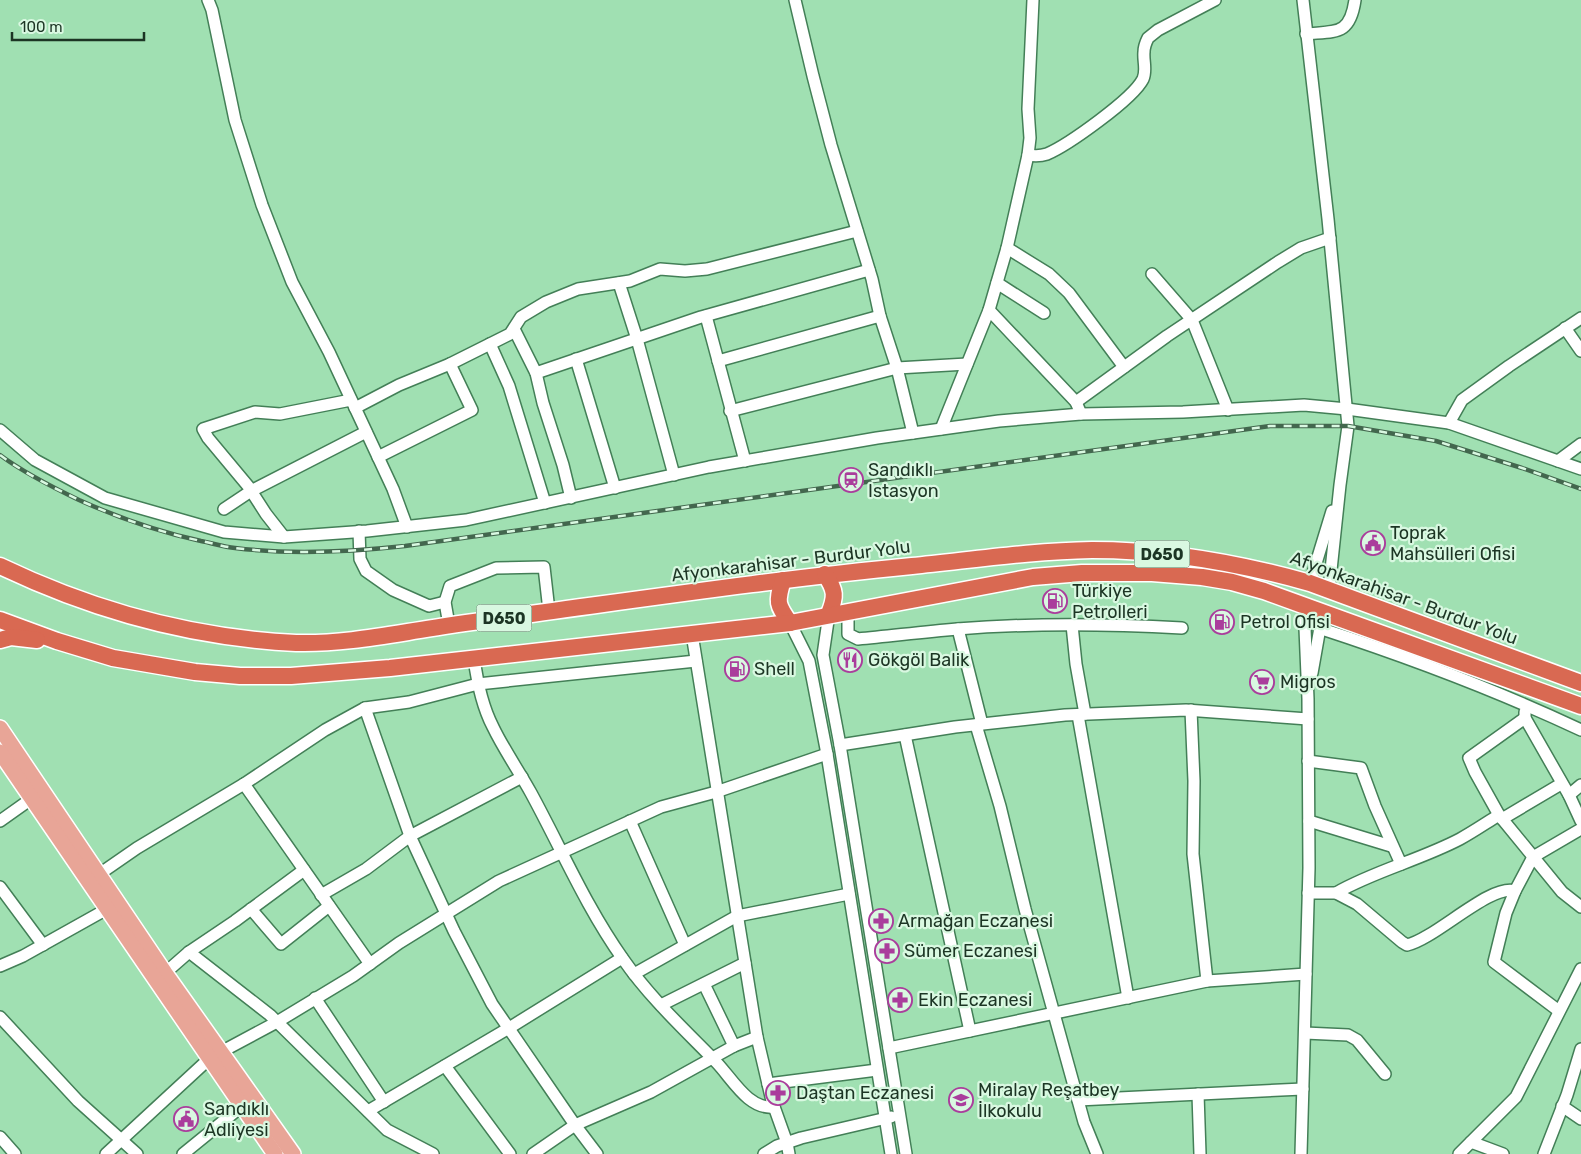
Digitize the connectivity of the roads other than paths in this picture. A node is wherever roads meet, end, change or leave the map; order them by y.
1 (208, 0) edge
2 (795, 0) edge
3 (1034, 0) edge
4 (1215, 0) edge
5 (1302, 0) edge
6 (1355, 0) edge
7 (1306, 34) junction
8 (1028, 155) junction
9 (857, 231) junction
10 (1330, 238) junction
11 (1007, 248) junction
12 (869, 270) junction
13 (1152, 274) dead end
14 (619, 283) junction
15 (996, 283) junction
16 (988, 310) junction
17 (1044, 313) dead end
18 (706, 316) junction
19 (880, 316) junction
20 (1581, 318) edge
21 (1192, 320) junction
22 (514, 328) junction
23 (1565, 328) junction
24 (637, 339) junction
25 (490, 344) junction
26 (1581, 351) edge
27 (576, 359) junction
28 (718, 361) junction
29 (450, 364) junction
30 (967, 364) junction
31 (1124, 367) junction
32 (897, 368) junction
33 (536, 372) junction
34 (1076, 402) junction
35 (353, 404) junction
36 (1347, 409) junction
37 (1228, 410) junction
38 (730, 411) junction
39 (1081, 414) junction
40 (1449, 422) junction
41 (941, 429) junction
42 (0, 430) edge
43 (366, 432) junction
44 (913, 433) junction
45 (1581, 444) edge
46 (378, 457) junction
47 (745, 461) junction
48 (1558, 461) junction
49 (1581, 469) edge
50 (674, 475) junction
51 (1340, 486) junction
52 (615, 488) junction
53 (251, 491) junction
54 (572, 498) junction
55 (545, 503) junction
56 (224, 509) dead end
57 (407, 527) junction
58 (359, 531) junction
59 (284, 536) junction
60 (0, 566) edge
61 (825, 574) junction
62 (783, 580) junction
63 (1310, 583) junction
64 (1329, 589) junction
65 (445, 602) junction
66 (548, 602) dead end
67 (1304, 605) junction
68 (848, 611) junction
69 (1324, 612) junction
70 (829, 614) junction
71 (0, 620) edge
72 (790, 623) junction
73 (449, 625) junction
74 (1072, 625) junction
75 (1182, 628) dead end
76 (1319, 628) junction
77 (958, 629) junction
78 (692, 634) junction
79 (0, 640) edge
80 (57, 641) junction
81 (474, 658) junction
82 (696, 661) junction
83 (1581, 683) edge
84 (478, 684) junction
85 (1308, 699) junction
86 (1526, 704) junction
87 (1581, 706) edge
88 (365, 708) junction
89 (1191, 710) junction
90 (1082, 715) junction
91 (1525, 718) junction
92 (1308, 719) junction
93 (979, 724) junction
94 (0, 728) edge
95 (1581, 730) edge
96 (905, 735) junction
97 (840, 745) junction
98 (0, 752) edge
99 (827, 754) junction
100 (1308, 761) junction
101 (522, 777) junction
102 (244, 784) junction
103 (1561, 784) junction
104 (1581, 784) edge
105 (716, 792) junction
106 (1569, 795) junction
107 (31, 799) junction
108 (1501, 817) junction
109 (0, 821) edge
110 (630, 821) junction
111 (1308, 821) junction
112 (1581, 821) edge
113 (1581, 829) edge
114 (410, 836) junction
115 (1392, 846) junction
116 (561, 853) junction
117 (1533, 857) junction
118 (1401, 864) junction
119 (304, 870) junction
120 (98, 875) junction
121 (0, 886) edge
122 (1515, 891) junction
123 (1308, 893) junction
124 (1336, 893) junction
125 (849, 894) junction
126 (321, 895) junction
127 (329, 906) junction
128 (1581, 907) edge
129 (107, 909) junction
130 (251, 909) junction
131 (446, 914) junction
132 (737, 916) junction
133 (44, 945) junction
134 (685, 945) junction
135 (189, 952) junction
136 (622, 958) junction
137 (745, 963) junction
138 (370, 964) junction
139 (0, 966) edge
140 (1581, 969) edge
141 (165, 973) junction
142 (634, 974) junction
143 (1306, 974) junction
144 (1207, 981) junction
145 (704, 984) junction
146 (315, 998) junction
147 (1128, 998) junction
148 (661, 1004) junction
149 (1559, 1011) junction
150 (1054, 1013) junction
151 (0, 1017) edge
152 (277, 1022) junction
153 (509, 1028) junction
154 (970, 1031) junction
155 (1305, 1033) junction
156 (756, 1037) junction
157 (734, 1046) junction
158 (889, 1048) junction
159 (1581, 1049) edge
160 (215, 1055) junction
161 (712, 1058) junction
162 (445, 1066) junction
163 (877, 1070) junction
164 (1385, 1074) dead end
165 (768, 1084) junction
166 (1303, 1089) junction
167 (1198, 1094) junction
168 (1078, 1100) junction
169 (384, 1102) junction
170 (242, 1106) junction
171 (1562, 1106) junction
172 (774, 1107) junction
173 (368, 1112) junction
174 (900, 1115) junction
175 (885, 1118) junction
176 (1581, 1119) edge
177 (575, 1125) junction
178 (1, 1140) edge
179 (121, 1140) junction
180 (1471, 1142) junction
181 (788, 1148) edge
182 (420, 1152) edge
183 (15, 1154) edge
184 (106, 1154) edge
185 (136, 1154) edge
186 (183, 1154) edge
187 (275, 1154) edge
188 (293, 1154) edge
189 (433, 1154) edge
190 (510, 1154) edge
191 (534, 1154) edge
192 (597, 1154) edge
193 (764, 1154) edge
194 (891, 1154) edge
195 (906, 1154) edge
196 (1097, 1154) edge
197 (1200, 1154) edge
198 (1301, 1154) edge
199 (1459, 1154) edge
200 (1503, 1154) edge
201 (1544, 1154) edge

1 - 35 street
2 - 9 street
3 - 8 street
4 - 8 street
5 - 7 street
6 - 7 street
7 - 10 street
8 - 11 street
9 - 12 street
9 - 14 street
10 - 21 street
10 - 36 street
11 - 15 street
11 - 31 street
12 - 18 street
12 - 19 street
13 - 21 street
14 - 22 street
14 - 24 street
15 - 16 street
15 - 17 street
16 - 30 street
16 - 34 street
18 - 24 street
18 - 28 street
19 - 28 street
19 - 32 street
20 - 23 street
21 - 31 street
21 - 37 street
22 - 25 street
22 - 33 street
23 - 26 street
23 - 40 street
24 - 27 street
24 - 50 street
25 - 29 street
25 - 55 street
27 - 33 street
27 - 52 street
28 - 38 street
29 - 35 street
29 - 46 street
30 - 32 street
30 - 41 street
31 - 34 street
32 - 38 street
32 - 44 street
33 - 54 street
34 - 39 street
35 - 43 street
35 - 53 street
36 - 37 street
36 - 40 street
36 - 51 street
37 - 39 street
38 - 47 street
39 - 41 street
40 - 48 street
41 - 44 street
42 - 59 street
43 - 46 street
43 - 53 street
44 - 47 street
45 - 48 street
46 - 57 street
47 - 50 street
48 - 49 street
50 - 52 street
51 - 63 street
51 - 64 street
52 - 54 street
53 - 56 street
53 - 59 street
54 - 55 street
55 - 57 street
57 - 58 street
58 - 59 street
58 - 65 street
60 - 73 highway, Afyonkarahisar - Burdur Yolu / D650
61 - 62 highway, Afyonkarahisar - Burdur Yolu / D650
61 - 63 highway, Afyonkarahisar - Burdur Yolu / D650
61 - 70 highway
62 - 72 highway
62 - 73 highway, Afyonkarahisar - Burdur Yolu / D650
63 - 64 highway, Afyonkarahisar - Burdur Yolu / D650
63 - 67 highway
64 - 69 highway
64 - 83 highway, Afyonkarahisar - Burdur Yolu / D650
65 - 66 street
65 - 73 street
67 - 68 highway, D650
67 - 69 highway, D650
67 - 85 street
68 - 70 highway, D650
68 - 77 street
69 - 76 street
69 - 87 highway, D650
70 - 72 highway, D650
70 - 97 street
71 - 80 highway, D650
72 - 78 highway, D650
72 - 99 street
74 - 75 street
74 - 77 street
74 - 90 street
76 - 85 street
76 - 86 street
77 - 93 street
78 - 81 highway, D650
78 - 82 street
79 - 80 highway
80 - 81 highway, D650
81 - 84 street
82 - 84 street
82 - 105 street
84 - 88 street
84 - 101 street
85 - 92 street
86 - 91 street
86 - 95 street
88 - 102 street
88 - 114 street
89 - 90 street
89 - 92 street
89 - 144 street
90 - 93 street
90 - 147 street
91 - 103 street
91 - 108 street
92 - 100 street
93 - 96 street
93 - 150 street
94 - 120 main road
96 - 97 street
96 - 154 street
97 - 158 street
98 - 107 main road
99 - 105 street
99 - 125 street
100 - 111 street
100 - 115 street
101 - 114 street
101 - 116 street
102 - 119 street
102 - 120 street
103 - 106 street
103 - 108 street
104 - 106 street
105 - 110 street
105 - 132 street
106 - 112 street
107 - 109 street
107 - 129 main road
108 - 117 street
108 - 118 street
110 - 116 street
110 - 134 street
111 - 115 street
111 - 123 street
113 - 117 street
114 - 126 street
114 - 131 street
115 - 118 street
116 - 131 street
116 - 136 street
117 - 122 street
117 - 128 street
118 - 124 street
119 - 126 street
119 - 130 street
120 - 141 main road
121 - 133 street
122 - 124 street
122 - 149 street
123 - 124 street
123 - 143 street
125 - 132 street
125 - 163 street
126 - 127 street
127 - 130 street
127 - 138 street
129 - 133 street
129 - 160 main road
130 - 135 street
131 - 138 street
131 - 153 street
132 - 134 street
132 - 137 street
133 - 139 street
134 - 142 street
135 - 141 street
135 - 152 street
136 - 142 street
136 - 153 street
137 - 145 street
137 - 156 street
138 - 146 street
140 - 149 street
141 - 160 main road
142 - 148 street
143 - 144 street
143 - 155 street
144 - 147 street
145 - 148 street
145 - 157 street
146 - 152 street
146 - 169 street
147 - 150 street
148 - 161 street
149 - 180 street
150 - 154 street
150 - 168 street
151 - 179 street
152 - 160 street
152 - 173 street
153 - 162 street
153 - 177 street
154 - 158 street
155 - 164 street
155 - 166 street
156 - 157 street
156 - 165 street
157 - 161 street
158 - 174 street
159 - 171 street
160 - 170 main road
160 - 179 street
160 - 188 main road
161 - 172 street
161 - 177 street
162 - 169 street
162 - 190 street
163 - 165 street
163 - 175 street
165 - 172 street
166 - 167 street
166 - 198 street
167 - 168 street
167 - 197 street
168 - 196 street
169 - 173 street
170 - 186 street
170 - 187 main road
171 - 176 street
171 - 201 street
172 - 181 street
173 - 182 street
174 - 175 street
174 - 195 street
175 - 181 street
175 - 194 street
177 - 191 street
177 - 192 street
178 - 183 street
179 - 184 street
179 - 185 street
180 - 199 street
180 - 200 street
181 - 193 street
182 - 189 street

